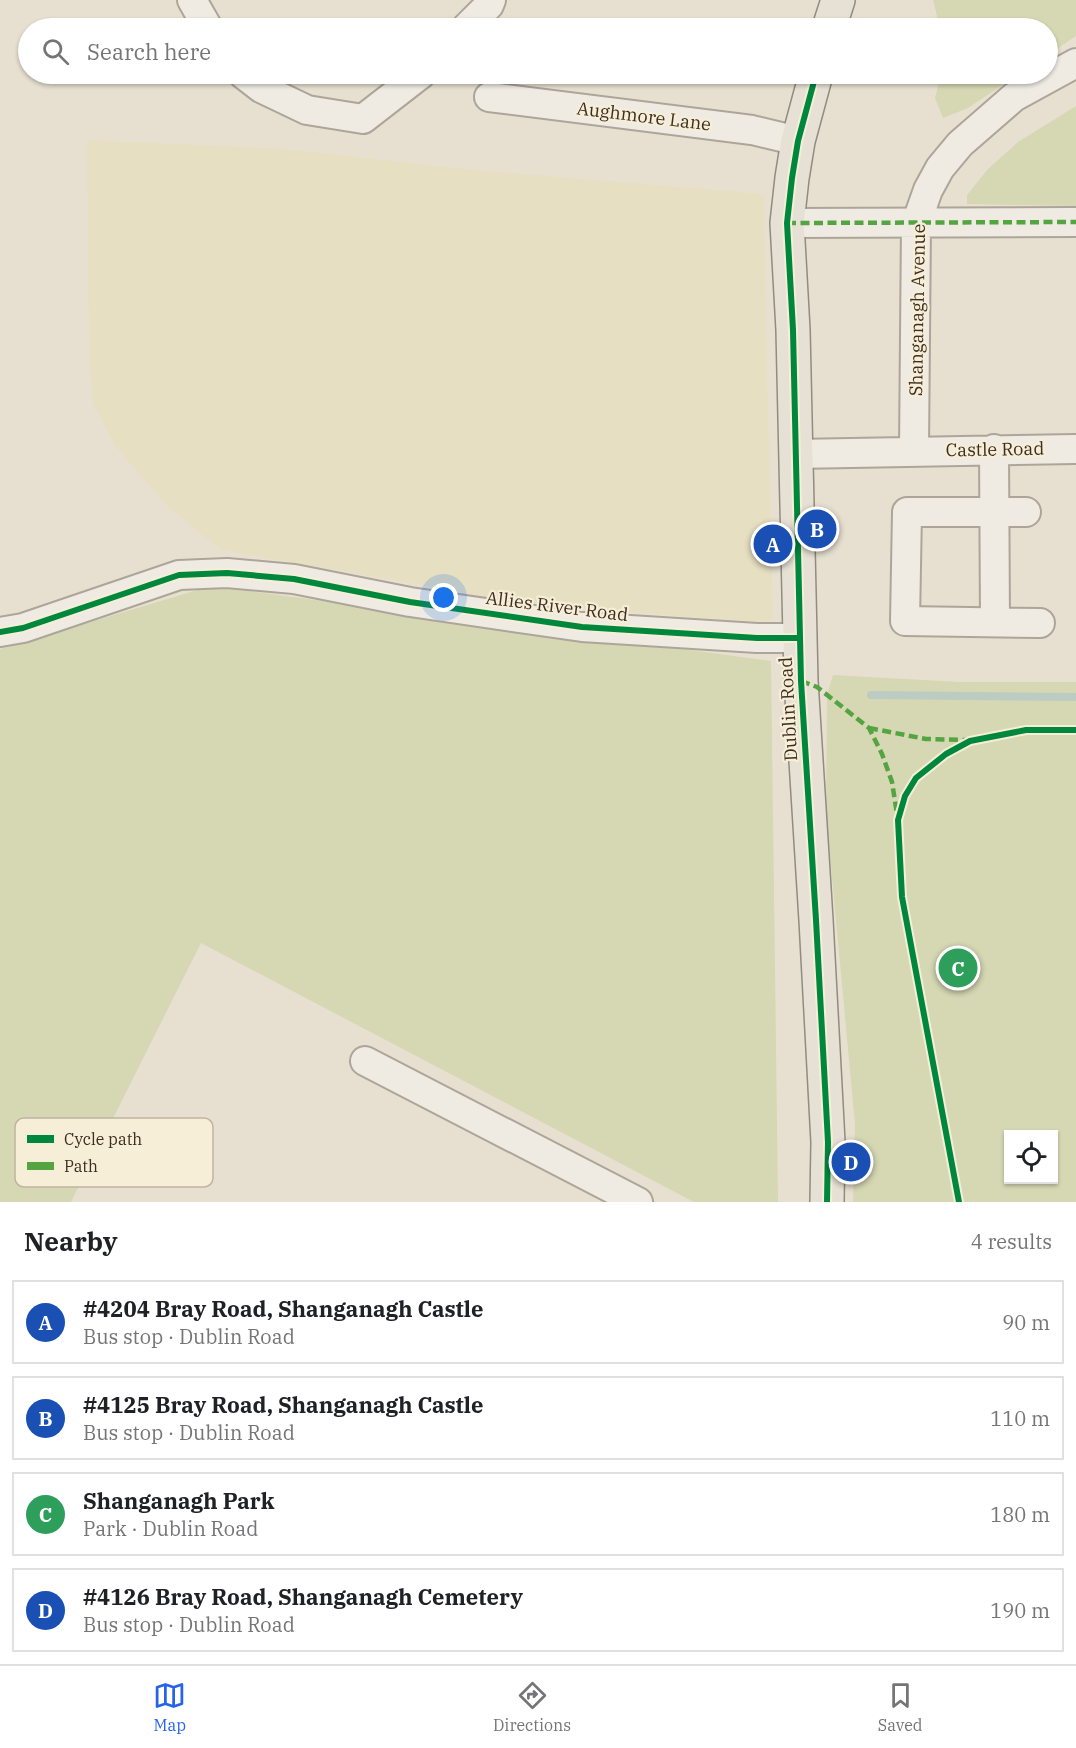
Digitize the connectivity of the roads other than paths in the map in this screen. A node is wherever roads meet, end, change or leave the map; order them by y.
1 (192, 0) edge
2 (491, 0) edge
3 (838, 0) edge
4 (202, 18) edge
5 (476, 18) edge
6 (832, 18) edge
7 (1076, 63) edge
8 (1058, 73) edge
9 (256, 84) edge
10 (408, 84) edge
11 (813, 84) edge
12 (1038, 84) edge
13 (489, 97) dead end
14 (798, 141) junction
15 (1076, 222) edge
16 (787, 223) junction
17 (916, 224) junction
18 (1076, 448) edge
19 (994, 449) junction
20 (914, 450) junction
21 (795, 454) junction
22 (994, 512) junction
23 (1026, 512) dead end
24 (995, 622) junction
25 (1040, 623) dead end
26 (0, 633) edge
27 (800, 639) junction
28 (365, 1061) dead end
29 (638, 1202) edge
30 (826, 1202) edge

1 - 4 street
2 - 5 street
3 - 6 main road
7 - 8 street, Shanganagh Avenue
9 - 10 street
11 - 14 main road, Dublin Road
12 - 17 street, Shanganagh Avenue
13 - 14 street, Aughmore Lane
14 - 16 main road, Dublin Road
15 - 17 street
16 - 17 street
16 - 21 main road, Dublin Road
17 - 20 street, Shanganagh Avenue
18 - 19 street, Castle Road
19 - 20 street, Castle Road
19 - 22 street
20 - 21 street, Castle Road
21 - 27 main road, Dublin Road
22 - 23 street
22 - 24 street
22 - 24 street
24 - 25 street
26 - 27 street, Allies River Road
27 - 30 main road, Dublin Road
28 - 29 street

